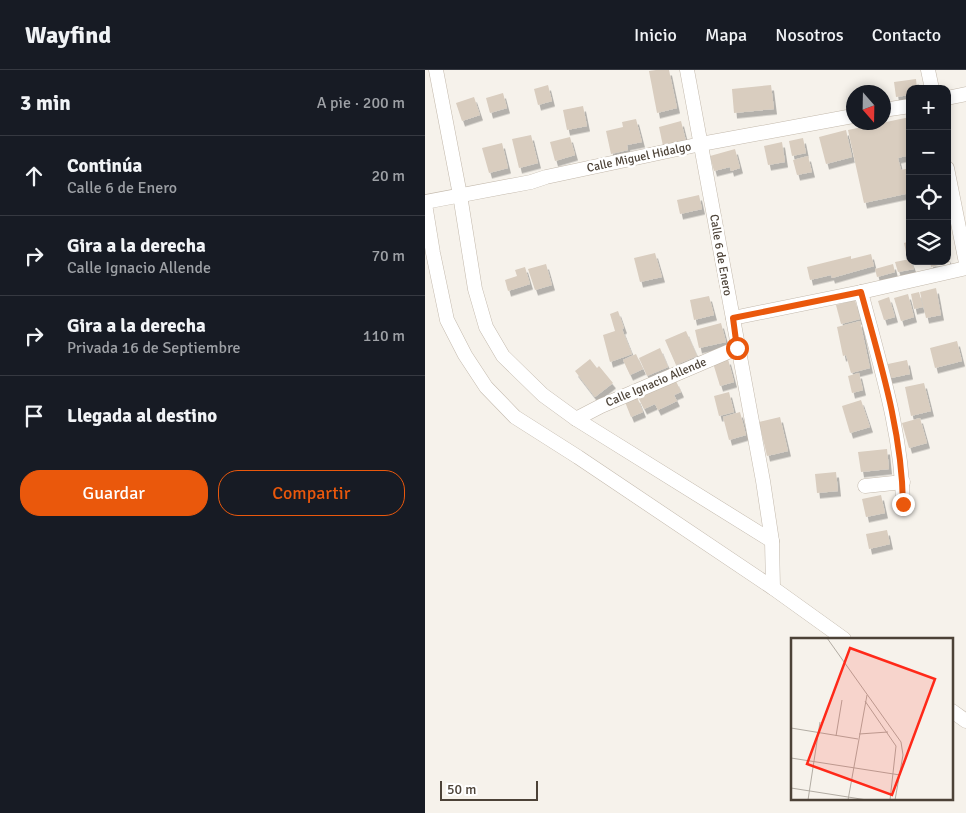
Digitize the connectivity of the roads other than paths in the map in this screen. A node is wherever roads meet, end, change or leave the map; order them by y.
1 (437, 70) edge
2 (687, 70) edge
3 (928, 70) edge
4 (931, 85) edge
5 (966, 94) edge
6 (951, 97) edge
7 (906, 107) edge
8 (891, 109) edge
9 (846, 117) edge
10 (701, 144) junction
11 (948, 175) edge
12 (460, 195) junction
13 (425, 203) edge
14 (966, 263) edge
15 (966, 268) edge
16 (861, 292) junction
17 (733, 318) junction
18 (737, 348) junction
19 (576, 419) junction
20 (903, 482) junction
21 (865, 486) dead end
22 (903, 504) dead end
23 (772, 541) junction
24 (773, 588) junction
25 (843, 638) edge
26 (953, 713) edge
27 (966, 721) edge

1 - 12 street
2 - 10 street, Calle 6 de Enero
3 - 4 street
5 - 6 street
7 - 8 street
9 - 10 street, Calle Miguel Hidalgo
10 - 12 street, Calle Miguel Hidalgo
10 - 17 street, Calle 6 de Enero
11 - 14 street
12 - 13 street, Calle Miguel Hidalgo
12 - 19 street
13 - 24 street
15 - 16 street
16 - 17 street
16 - 20 street
17 - 18 street, Calle 6 de Enero
18 - 19 street, Calle Ignacio Allende
18 - 23 street, Calle 6 de Enero
19 - 23 street
20 - 21 street
20 - 22 street
23 - 24 street, Calle 6 de Enero
24 - 25 street
26 - 27 street

